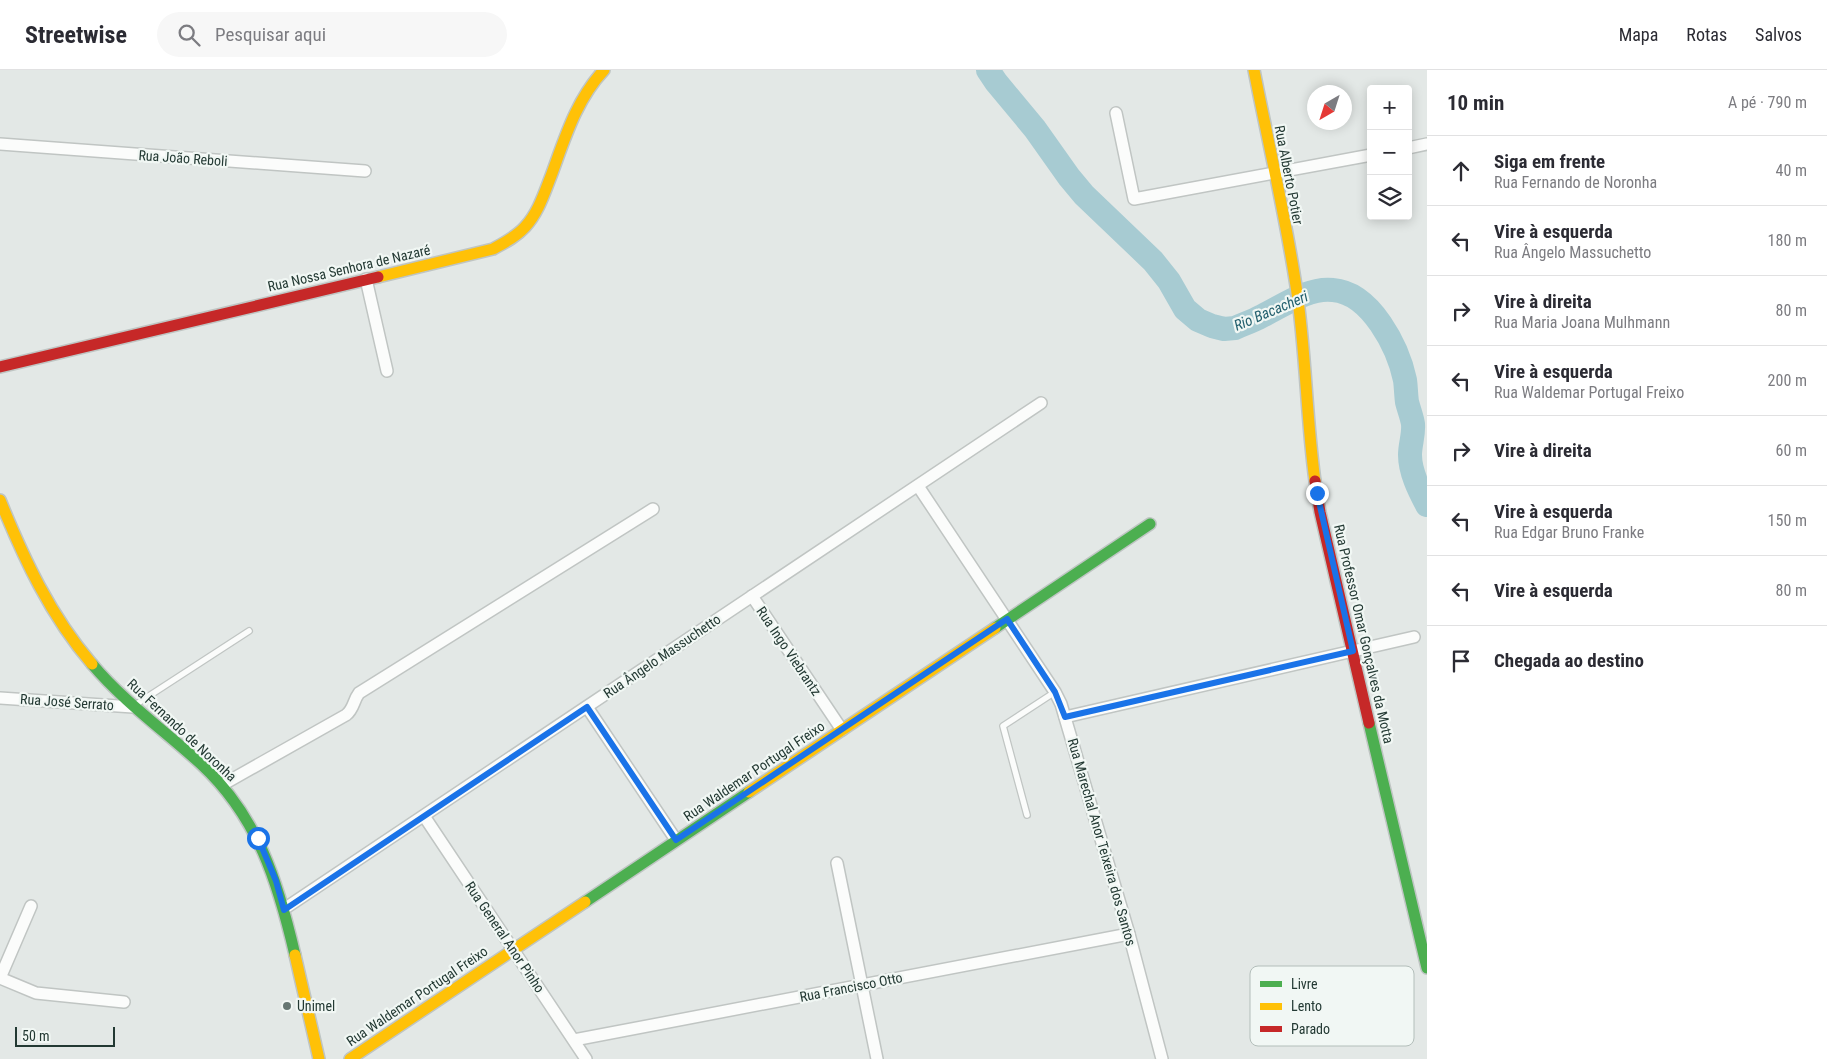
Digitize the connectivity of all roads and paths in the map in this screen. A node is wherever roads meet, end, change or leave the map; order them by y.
1 (604, 70) edge
2 (1254, 70) edge
3 (1116, 113) dead end
4 (0, 144) edge
5 (1427, 144) edge
6 (1412, 147) edge
7 (1367, 156) edge
8 (365, 171) dead end
9 (1274, 173) junction
10 (366, 279) junction
11 (1298, 303) joint
12 (0, 367) edge
13 (387, 372) dead end
14 (1041, 403) dead end
15 (918, 486) junction
16 (1, 506) edge
17 (653, 509) dead end
18 (1150, 524) dead end
19 (752, 596) junction
20 (1007, 619) junction
21 (249, 631) dead end
22 (1414, 637) dead end
23 (1353, 651) junction
24 (1055, 692) junction
25 (0, 698) edge
26 (133, 706) junction
27 (587, 707) junction
28 (1065, 717) junction
29 (842, 730) junction
30 (222, 785) junction
31 (1027, 815) dead end
32 (424, 816) junction
33 (676, 840) junction
34 (837, 863) dead end
35 (31, 906) dead end
36 (284, 910) junction
37 (1129, 934) junction
38 (513, 950) junction
39 (1427, 968) edge
40 (0, 978) edge
41 (861, 985) junction
42 (124, 1002) dead end
43 (574, 1040) junction
44 (319, 1059) edge
45 (350, 1059) edge
46 (586, 1059) edge
47 (877, 1059) edge
48 (1162, 1059) edge

1 - 10 street, Rua Nossa Senhora de Nazaré
2 - 9 street, Rua Alberto Potier
3 - 9 street
4 - 8 street, Rua João Reboli
5 - 6 street
7 - 9 street
9 - 11 street, Rua Alberto Potier
10 - 12 street, Rua Nossa Senhora de Nazaré
10 - 13 street
11 - 23 street, Rua Professor Omar Gonçalves da Motta
14 - 15 street, Rua Ângelo Massuchetto
15 - 19 street, Rua Ângelo Massuchetto
15 - 20 street, Rua Marechal Anor Teixeira dos Santos
16 - 26 street, Rua Fernando de Noronha
17 - 30 street
18 - 20 street, Rua Waldemar Portugal Freixo
19 - 27 street, Rua Ângelo Massuchetto
19 - 29 street, Rua Ingo Viebrantz
20 - 24 street, Rua Marechal Anor Teixeira dos Santos
20 - 29 street, Rua Waldemar Portugal Freixo
21 - 26 lane
22 - 23 street
23 - 28 street
23 - 39 street, Rua Professor Omar Gonçalves da Motta
24 - 28 street, Rua Marechal Anor Teixeira dos Santos
24 - 31 lane
25 - 26 street, Rua José Serrato
26 - 30 street, Rua Fernando de Noronha
27 - 32 street, Rua Ângelo Massuchetto
27 - 33 street
28 - 37 street, Rua Marechal Anor Teixeira dos Santos
29 - 33 street, Rua Waldemar Portugal Freixo
30 - 36 street, Rua Fernando de Noronha
32 - 36 street, Rua Ângelo Massuchetto
32 - 38 street, Rua General Anor Pinho
33 - 38 street, Rua Waldemar Portugal Freixo
34 - 41 street
35 - 40 street
36 - 44 street, Rua Fernando de Noronha
37 - 41 street, Rua Francisco Otto
37 - 48 street, Rua Marechal Anor Teixeira dos Santos
38 - 43 street, Rua General Anor Pinho
38 - 45 street, Rua Waldemar Portugal Freixo
40 - 42 street
41 - 43 street, Rua Francisco Otto
41 - 47 street
43 - 46 street, Rua General Anor Pinho

